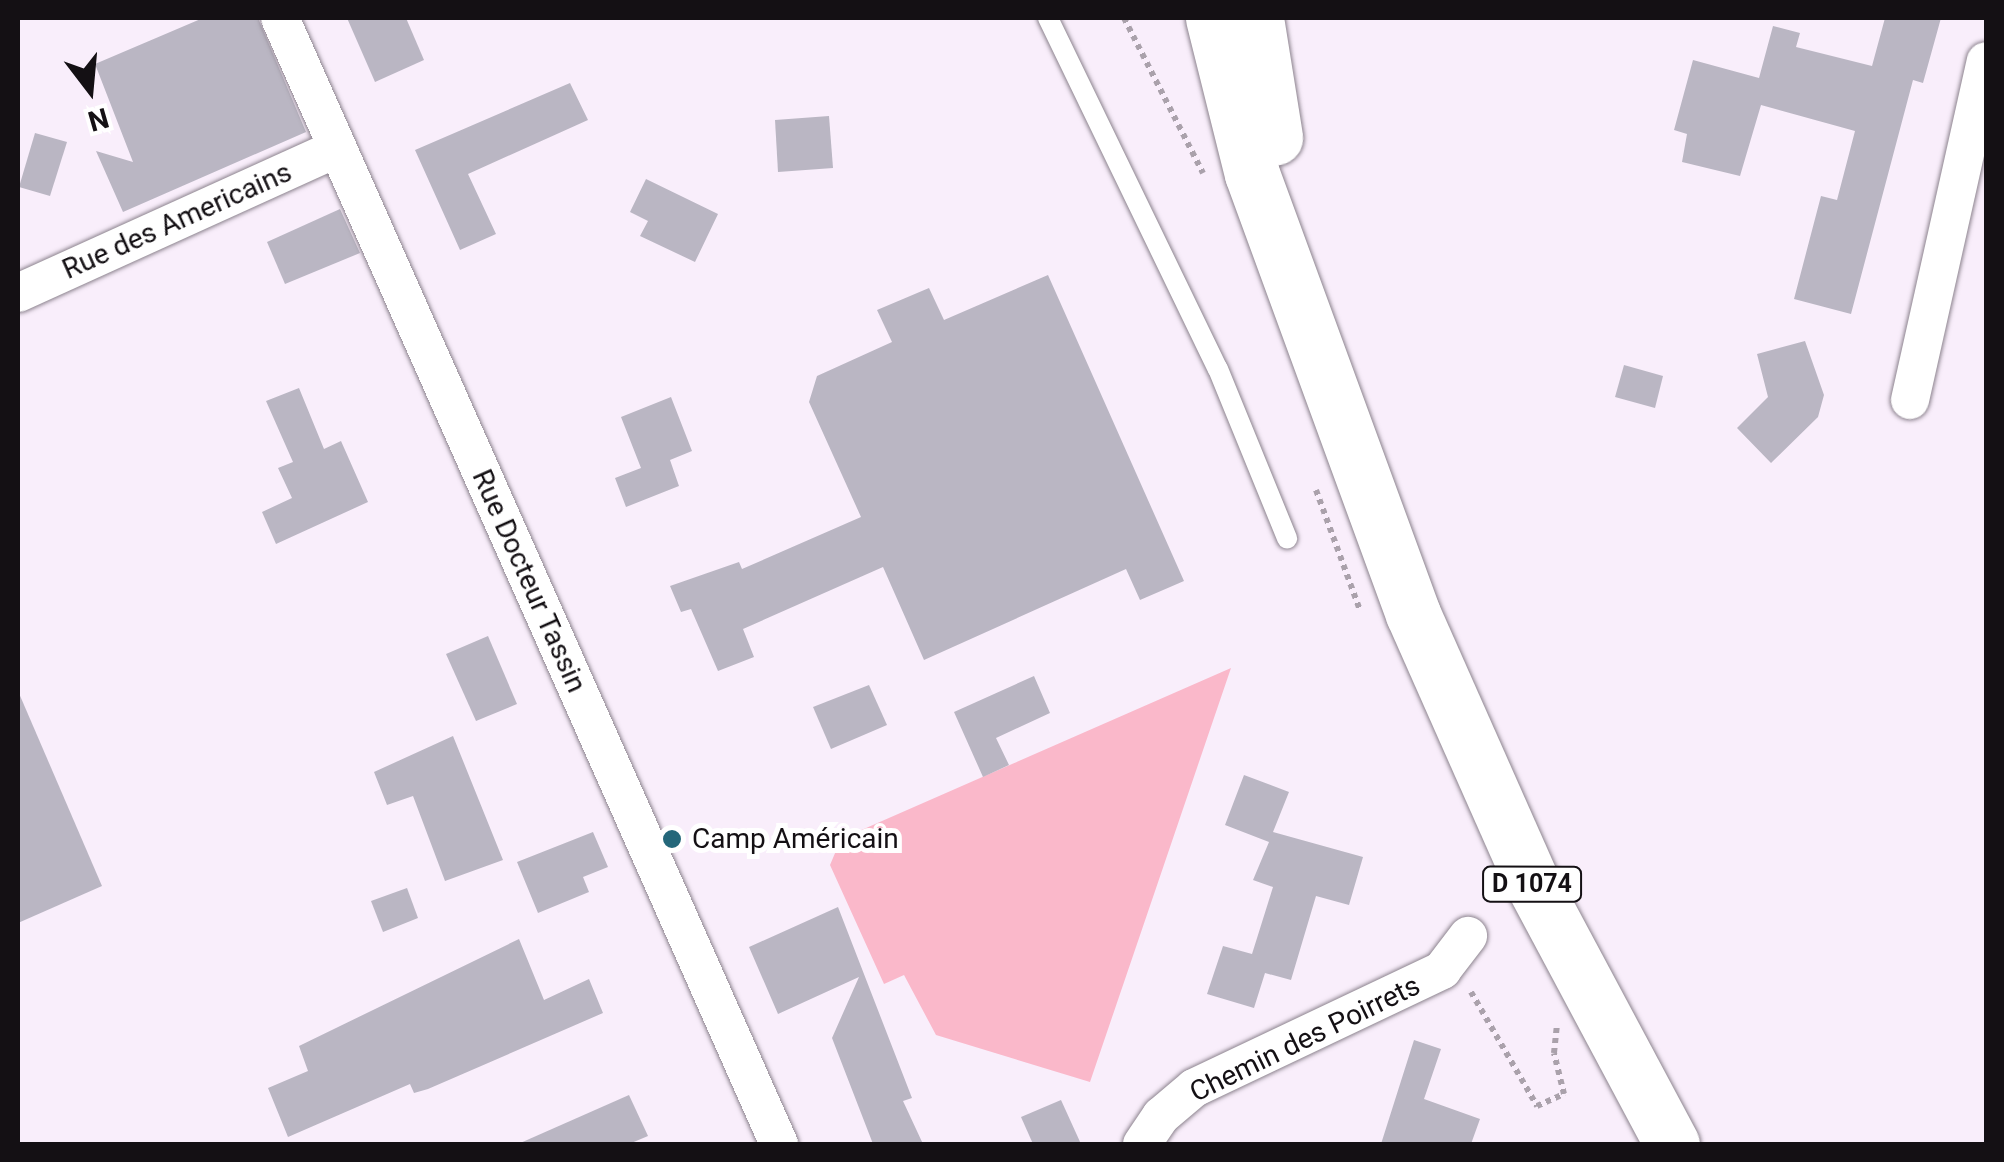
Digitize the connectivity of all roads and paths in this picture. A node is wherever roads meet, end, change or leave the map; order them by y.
1 (280, 18) edge
2 (1048, 18) edge
3 (1124, 18) edge
4 (1213, 18) edge
5 (1256, 18) edge
6 (1986, 61) edge
7 (336, 150) junction
8 (1213, 192) dead end
9 (18, 293) edge
10 (1299, 293) junction
11 (1910, 400) dead end
12 (1287, 538) dead end
13 (1462, 948) joint
14 (1558, 1019) dead end
15 (779, 1144) edge
16 (1142, 1144) edge
17 (1672, 1144) edge

1 - 7 street, Rue Docteur Tassin
2 - 12 lane
3 - 8 path
4 - 10 main road, D 1074
5 - 10 main road, D 1074
6 - 11 street
7 - 9 street, Rue des Americains
7 - 15 street, Rue Docteur Tassin
10 - 17 main road, D 1074
13 - 14 path
13 - 16 street, Chemin des Poirrets

